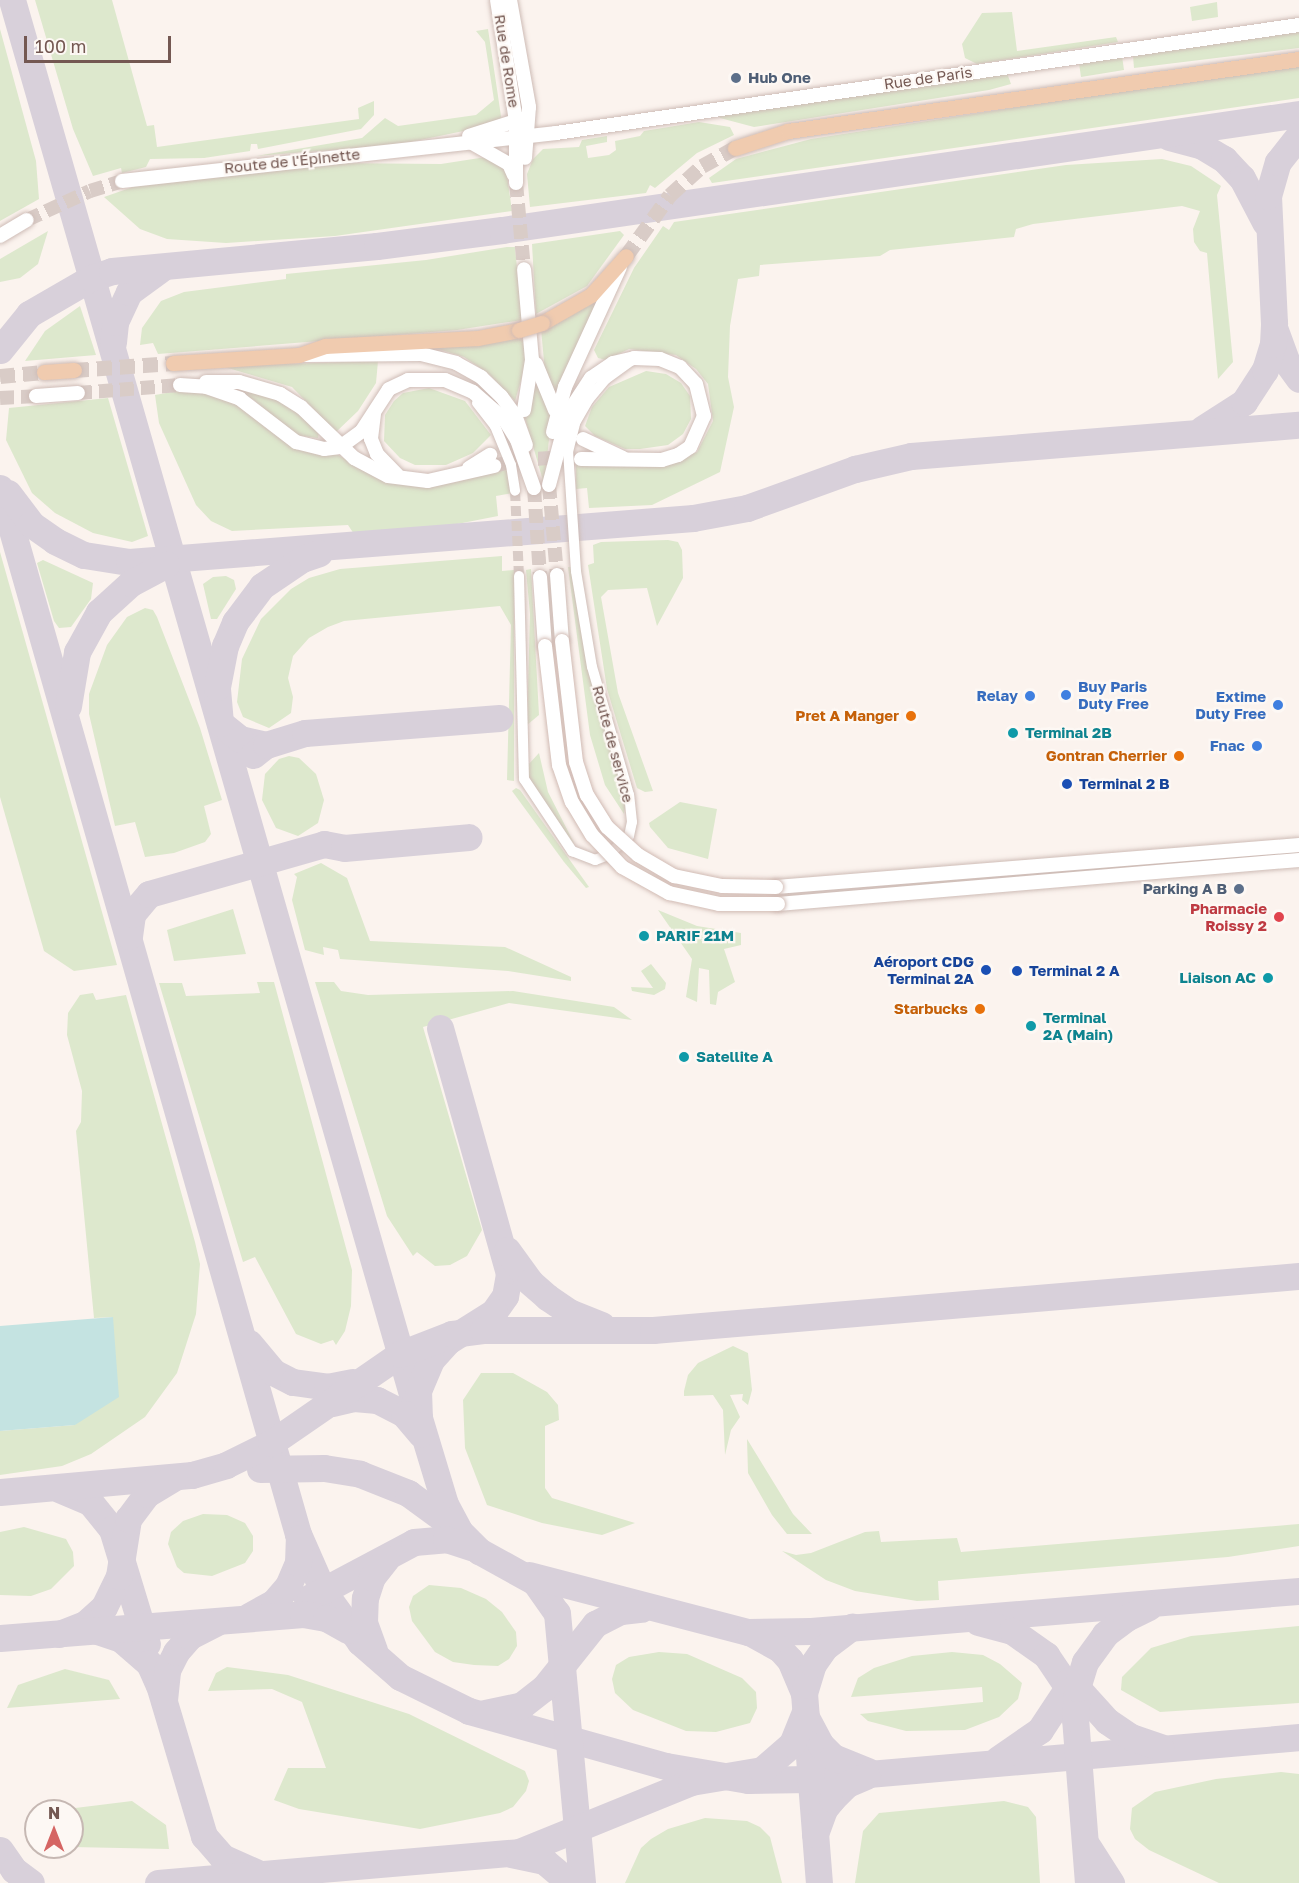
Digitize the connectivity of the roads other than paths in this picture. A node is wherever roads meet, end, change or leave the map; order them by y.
1 (497, 0) edge
2 (510, 0) edge
3 (1299, 25) edge
4 (1299, 58) edge
5 (523, 119) junction
6 (556, 133) junction
7 (522, 137) junction
8 (467, 144) junction
9 (735, 148) tunnel mouth
10 (525, 158) junction
11 (122, 182) tunnel mouth
12 (516, 183) junction
13 (27, 220) tunnel mouth
14 (0, 236) edge
15 (626, 255) joint
16 (524, 269) tunnel mouth
17 (525, 334) junction
18 (299, 355) junction
19 (634, 358) junction
20 (172, 363) tunnel mouth
21 (74, 370) tunnel mouth
22 (44, 372) tunnel mouth
23 (445, 380) junction
24 (78, 393) tunnel mouth
25 (36, 396) tunnel mouth
26 (375, 406) junction
27 (524, 410) dead end
28 (555, 410) dead end
29 (583, 439) dead end
30 (340, 447) junction
31 (581, 459) tunnel mouth
32 (492, 460) tunnel mouth
33 (643, 461) junction
34 (411, 480) junction
35 (515, 491) tunnel mouth
36 (557, 574) tunnel mouth
37 (519, 576) tunnel mouth
38 (540, 577) tunnel mouth
39 (1299, 845) edge
40 (1299, 860) edge

1 - 5 main road, Rue de Rome
2 - 5 main road, Rue de Rome
3 - 6 main road, Rue de Paris
4 - 9 main road
5 - 7 main road, Rue de Rome
5 - 8 main road, Route de l'Épinette
6 - 7 main road, Rue de Paris
6 - 10 main road, Rue de Paris
7 - 8 main road, Route de l'Épinette
7 - 10 main road, Rue de Paris
7 - 12 main road
8 - 11 main road, Route de l'Épinette
8 - 12 main road
10 - 12 main road, Rue de Paris
13 - 14 main road
15 - 17 main road, bridge
15 - 19 main road
16 - 17 main road
17 - 18 main road
17 - 27 main road
17 - 28 main road
18 - 20 main road
18 - 23 main road
19 - 33 main road
19 - 37 street, Route de service
21 - 22 main road
23 - 26 main road
23 - 35 street
24 - 25 main road
26 - 30 main road
26 - 34 main road
29 - 33 main road
30 - 30 main road
30 - 34 main road
31 - 33 main road
32 - 34 main road
36 - 39 main road, bridge
38 - 40 main road, bridge

